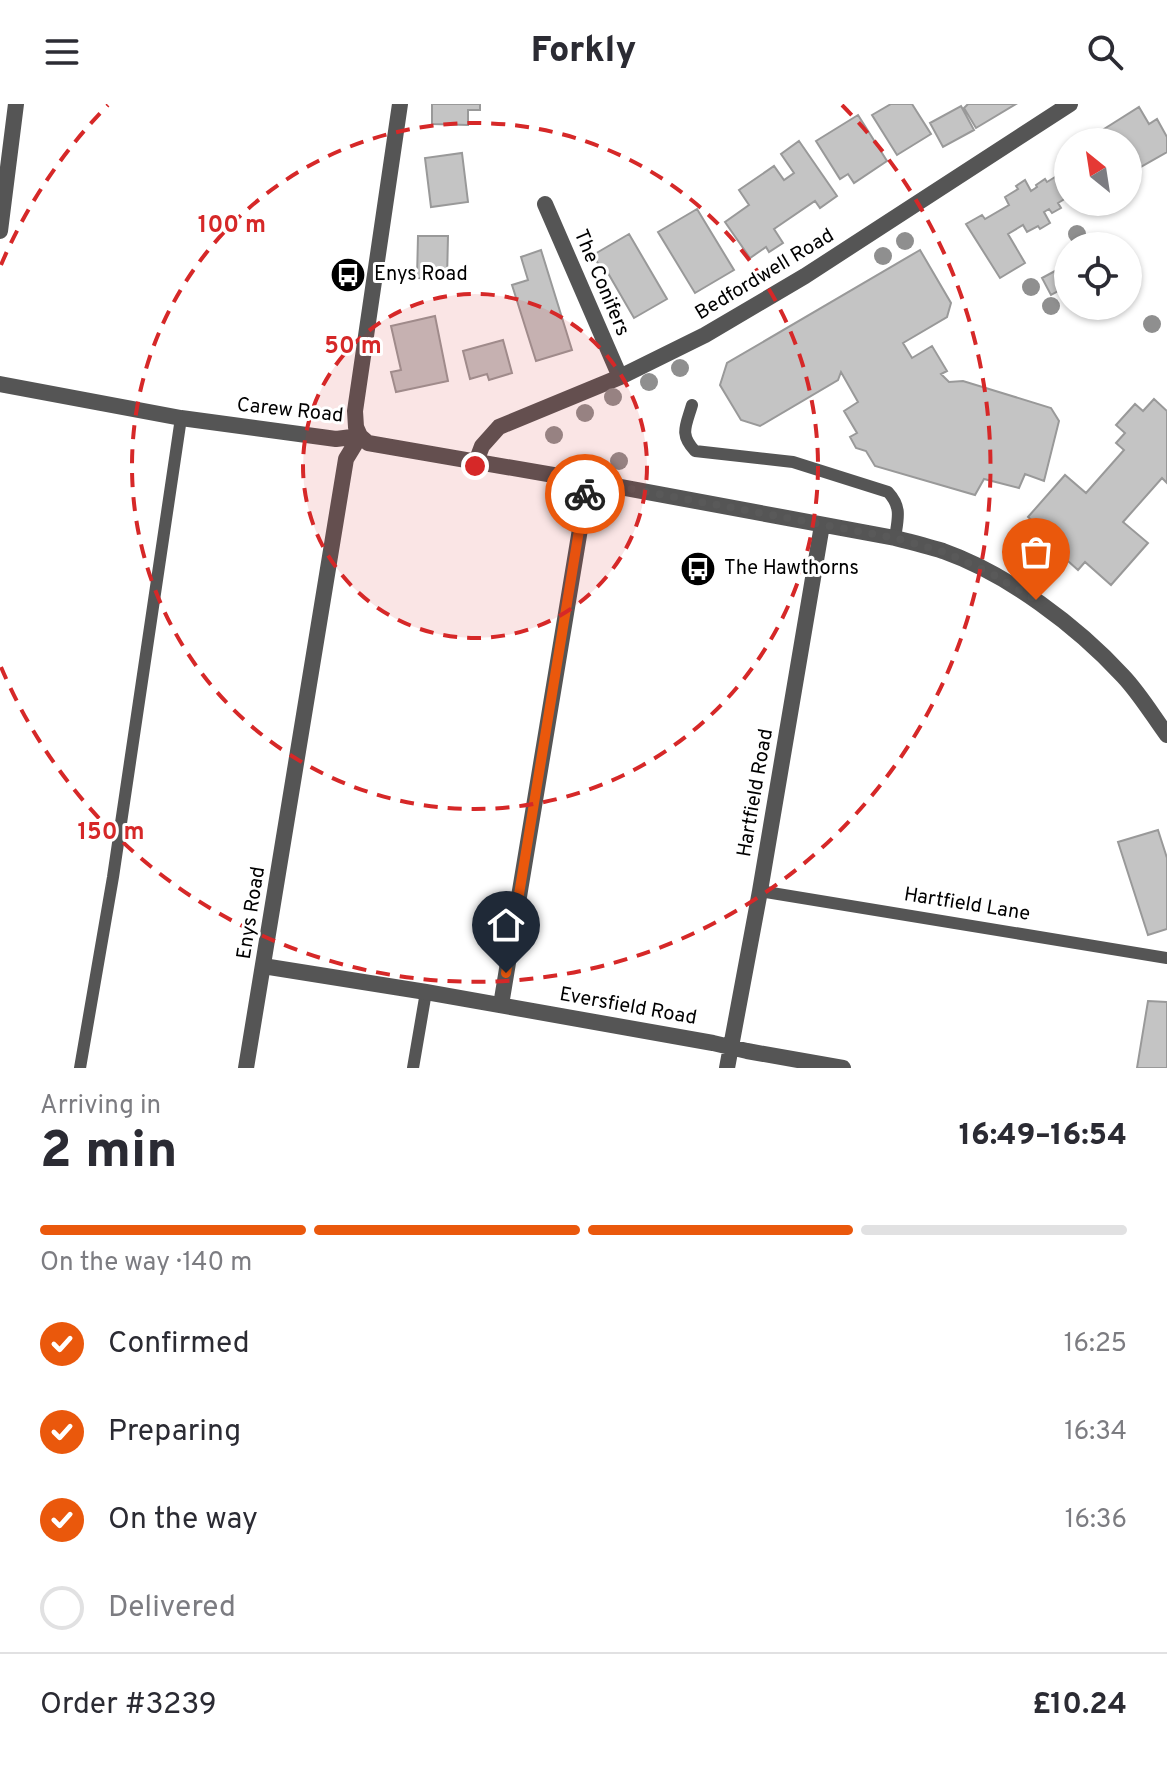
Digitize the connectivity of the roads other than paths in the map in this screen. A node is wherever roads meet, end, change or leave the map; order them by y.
1 (16, 104) edge
2 (400, 104) edge
3 (1070, 104) edge
4 (545, 204) dead end
5 (2, 207) edge
6 (0, 231) edge
7 (620, 377) junction
8 (0, 384) edge
9 (692, 405) dead end
10 (181, 418) junction
11 (360, 436) junction
12 (476, 462) junction
13 (588, 481) junction
14 (822, 525) junction
15 (895, 538) junction
16 (1167, 735) edge
17 (760, 891) junction
18 (1167, 958) edge
19 (263, 966) junction
20 (426, 992) junction
21 (501, 1005) junction
22 (731, 1047) junction
23 (80, 1068) edge
24 (246, 1068) edge
25 (413, 1068) edge
26 (727, 1068) edge
27 (843, 1068) edge

1 - 5 street
2 - 11 street, Enys Road
3 - 7 street, Bedfordwell Road
4 - 7 street, The Conifers
5 - 6 street
7 - 12 street, Bedfordwell Road
8 - 10 street, Carew Road
9 - 15 lane
10 - 11 street, Carew Road
10 - 23 lane
11 - 12 street, Carew Road
11 - 19 street, Enys Road
12 - 13 street, Carew Road
13 - 14 street, Carew Road
13 - 21 street
14 - 15 street, Carew Road
14 - 17 street, Hartfield Road
15 - 16 street, Carew Road
17 - 18 lane, Hartfield Lane
17 - 22 street, Hartfield Road
19 - 20 street, Eversfield Road
19 - 24 street, Enys Road
20 - 21 street, Eversfield Road
20 - 25 lane
21 - 22 street, Eversfield Road
22 - 26 street, Hartfield Road
22 - 27 street, Eversfield Road

